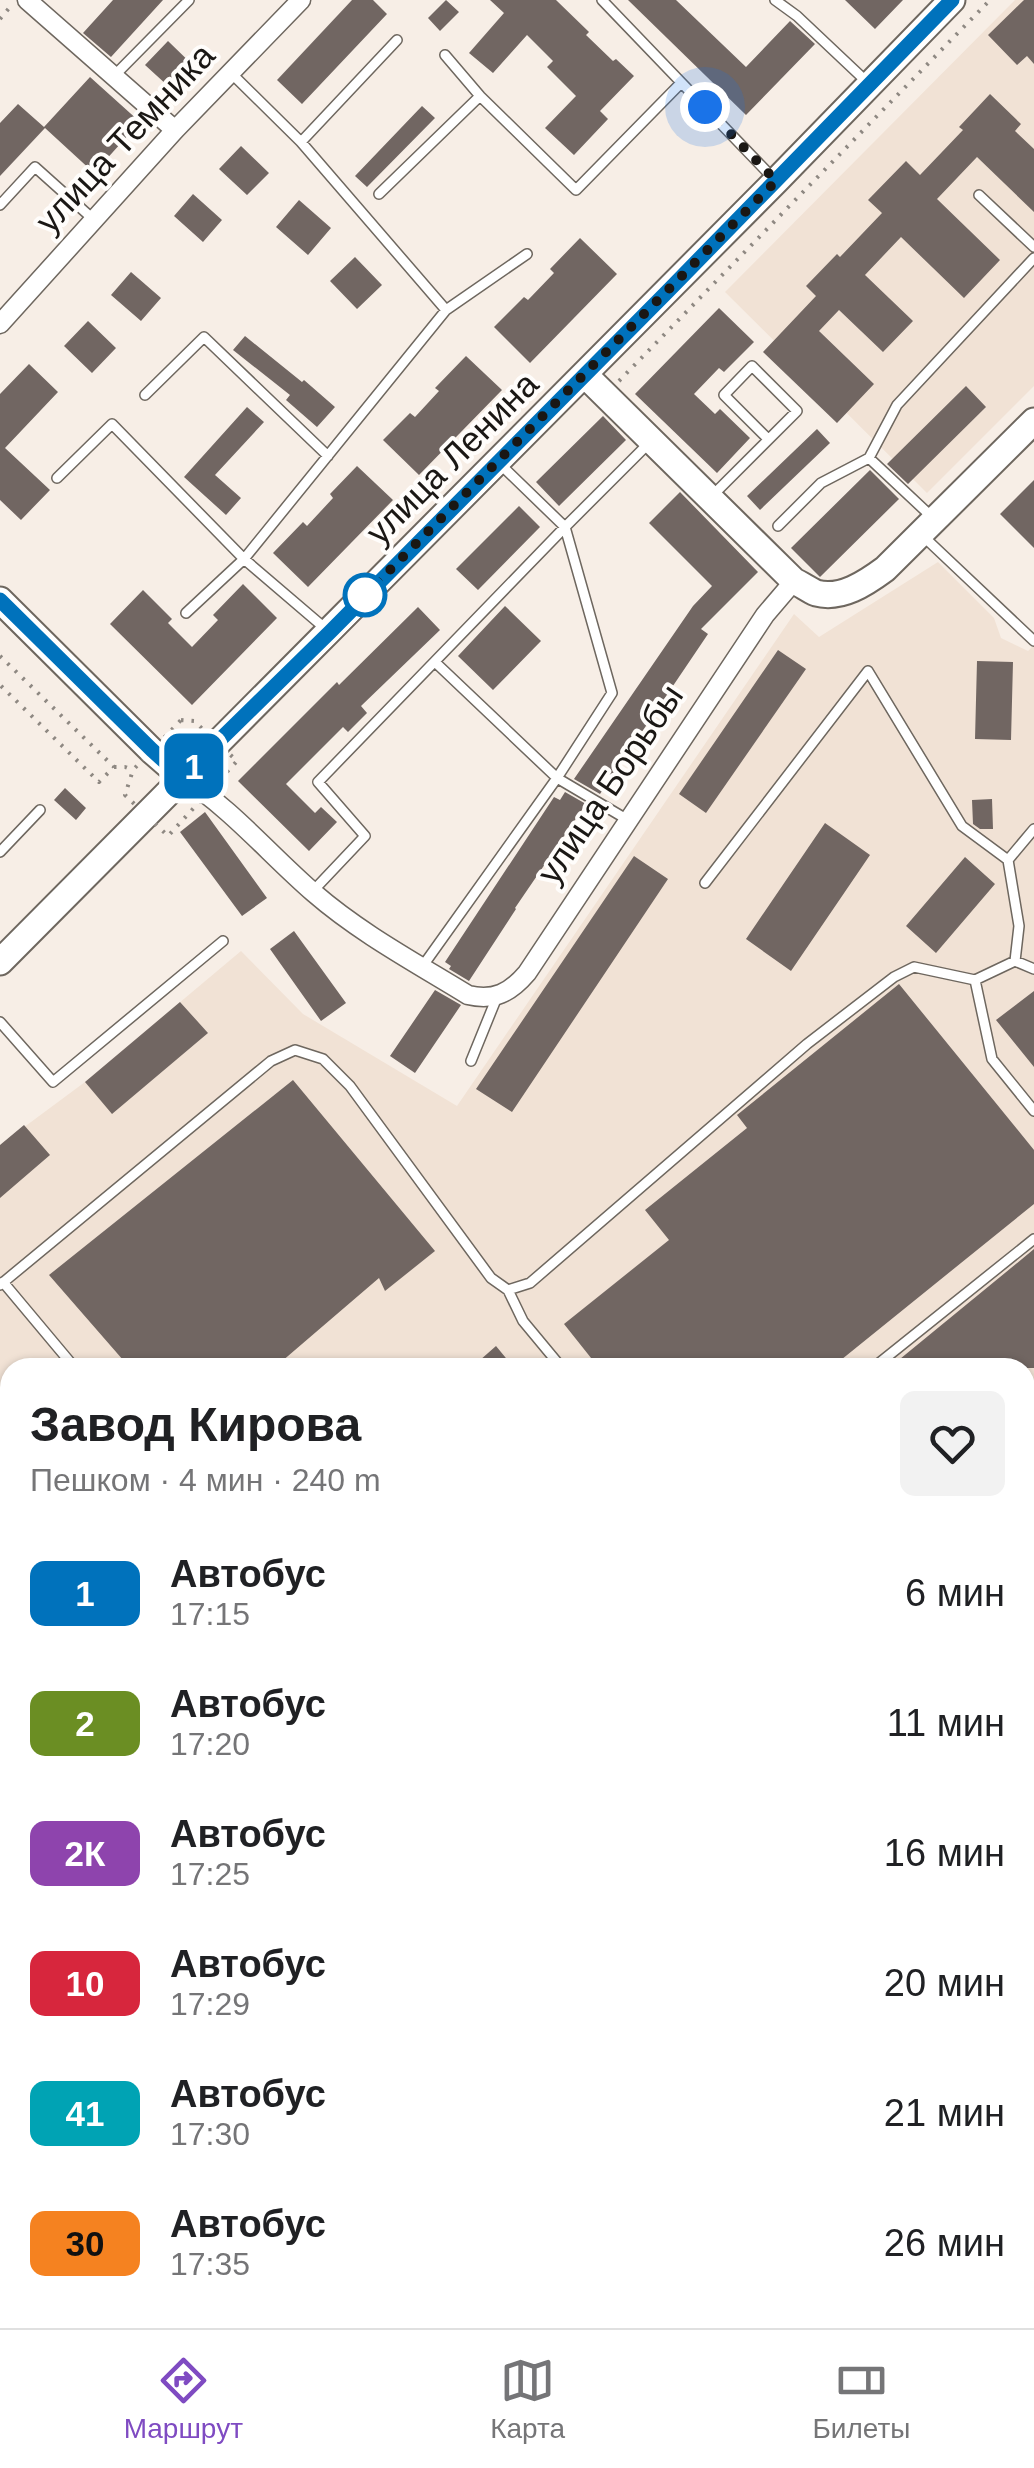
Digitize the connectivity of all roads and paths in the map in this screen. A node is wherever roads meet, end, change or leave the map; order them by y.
1 (17, 0) edge
2 (28, 0) edge
3 (189, 0) edge
4 (301, 0) edge
5 (602, 0) edge
6 (774, 0) edge
7 (952, 0) edge
8 (990, 0) edge
9 (0, 19) edge
10 (397, 40) dead end
11 (445, 55) dead end
12 (230, 72) junction
13 (114, 76) junction
14 (681, 82) junction
15 (870, 84) junction
16 (480, 96) junction
17 (175, 130) junction
18 (300, 142) junction
19 (776, 181) junction
20 (379, 194) dead end
21 (979, 195) dead end
22 (0, 206) edge
23 (92, 219) junction
24 (1034, 247) edge
25 (527, 254) dead end
26 (1034, 258) edge
27 (446, 310) junction
28 (0, 324) edge
29 (584, 375) junction
30 (605, 395) junction
31 (145, 396) dead end
32 (1034, 421) edge
33 (768, 440) junction
34 (652, 441) junction
35 (328, 456) junction
36 (869, 458) junction
37 (497, 461) junction
38 (57, 478) dead end
39 (710, 498) junction
40 (565, 526) junction
41 (778, 526) dead end
42 (928, 527) junction
43 (244, 559) junction
44 (794, 581) junction
45 (0, 600) edge
46 (186, 613) dead end
47 (330, 632) junction
48 (1034, 640) edge
49 (0, 656) edge
50 (436, 663) junction
51 (0, 684) edge
52 (114, 767) junction
53 (133, 770) dead end
54 (182, 777) junction
55 (556, 778) junction
56 (40, 810) dead end
57 (628, 820) junction
58 (1034, 829) edge
59 (0, 852) edge
60 (1008, 860) junction
61 (705, 882) dead end
62 (312, 892) junction
63 (223, 941) dead end
64 (1015, 960) junction
65 (0, 962) edge
66 (422, 967) junction
67 (1034, 969) edge
68 (974, 980) junction
69 (497, 997) junction
70 (0, 1022) edge
71 (471, 1062) dead end
72 (1034, 1112) edge
73 (1034, 1239) edge
74 (2, 1284) edge
75 (508, 1290) junction
76 (66, 1358) edge
77 (554, 1358) edge
78 (885, 1358) edge

1 - 9 path
2 - 13 street
3 - 13 lane
4 - 12 street, улица Темника
5 - 14 lane
6 - 15 lane
7 - 15 street, улица Ленина
8 - 30 path
10 - 18 lane
11 - 16 lane
12 - 17 street, улица Темника
12 - 18 lane
13 - 17 street
14 - 16 lane
14 - 19 lane
15 - 19 street, улица Ленина
16 - 20 lane
17 - 23 street, улица Темника
18 - 27 lane
19 - 29 street, улица Ленина
21 - 24 lane
22 - 23 lane
23 - 28 street, улица Темника
25 - 27 lane
26 - 36 lane
27 - 35 lane
29 - 30 street
29 - 37 street, улица Ленина
30 - 34 street
31 - 35 lane
32 - 42 street
33 - 33 lane
33 - 39 lane
34 - 39 street
34 - 40 lane
35 - 43 lane
36 - 41 lane
36 - 42 lane
37 - 40 lane
37 - 47 street, улица Ленина
38 - 43 lane
39 - 44 street
40 - 50 lane
40 - 55 lane
42 - 44 street
42 - 48 lane
43 - 46 lane
43 - 47 lane
44 - 57 street, улица Борьбы
45 - 54 street
47 - 54 street, улица Ленина
49 - 52 path
50 - 55 lane
50 - 62 lane
51 - 52 path
52 - 53 path
54 - 62 street
54 - 65 street, улица Ленина
55 - 57 lane
55 - 66 lane
56 - 59 lane
57 - 69 street, улица Борьбы
58 - 60 lane
60 - 61 lane
60 - 64 lane
62 - 66 street
63 - 70 lane
64 - 67 lane
64 - 68 lane
66 - 69 street
68 - 72 lane
68 - 75 lane
69 - 71 lane
73 - 78 lane
74 - 75 lane
74 - 76 lane
75 - 77 lane

